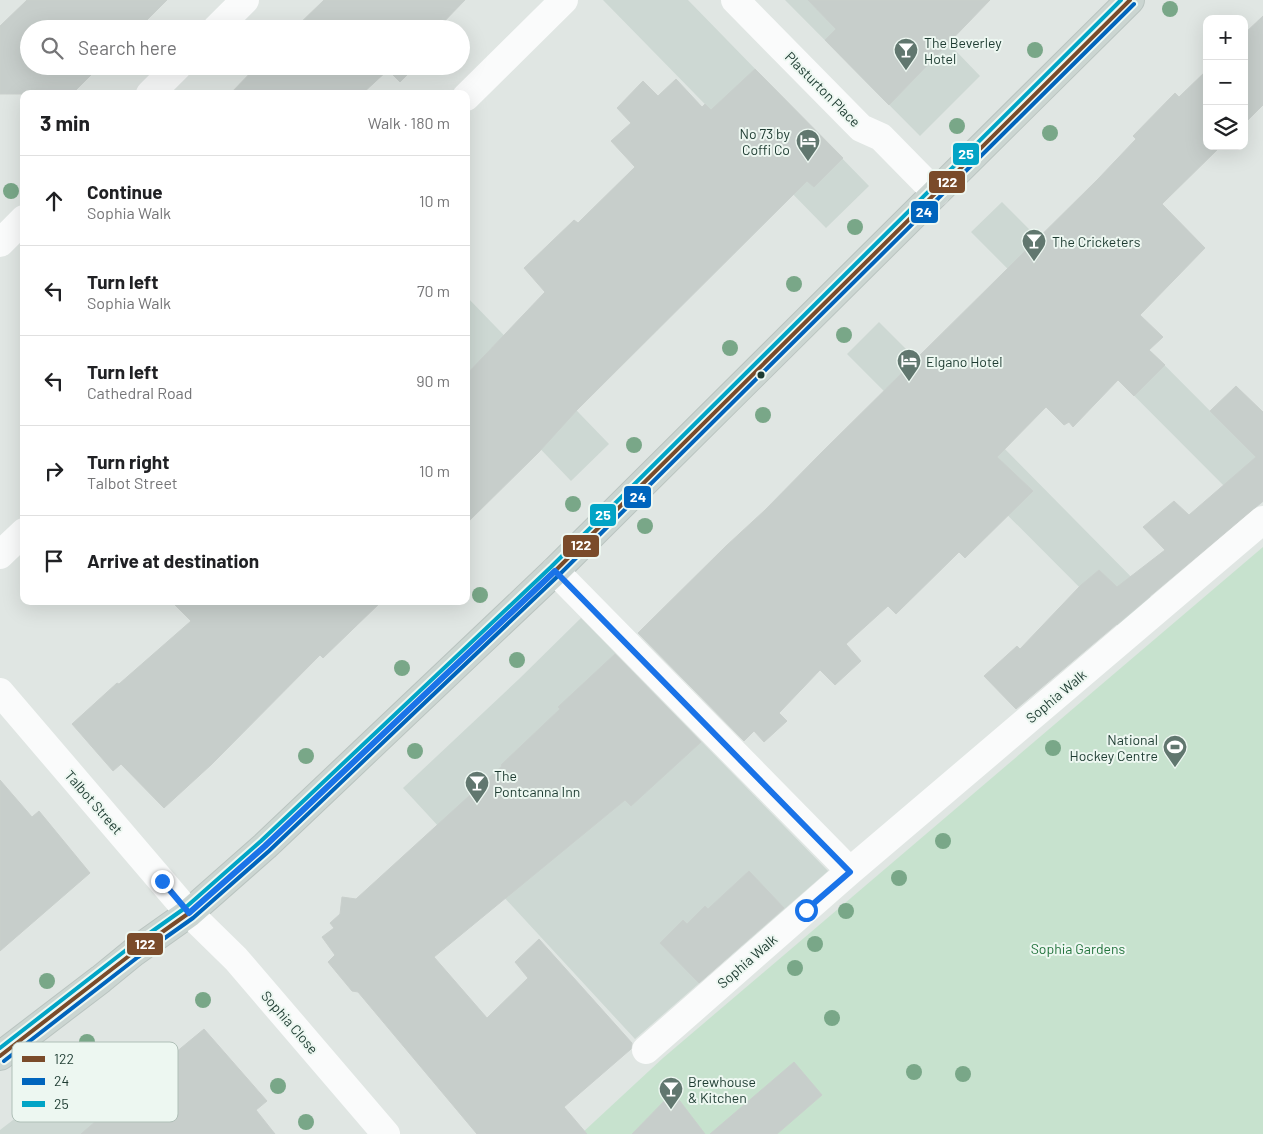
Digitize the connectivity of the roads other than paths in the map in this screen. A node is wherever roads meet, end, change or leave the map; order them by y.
1 (244, 0) edge
2 (564, 0) edge
3 (736, 0) edge
4 (1130, 0) edge
5 (225, 20) edge
6 (169, 75) edge
7 (154, 90) edge
8 (470, 93) edge
9 (936, 193) junction
10 (20, 223) edge
11 (0, 243) edge
12 (1263, 520) edge
13 (20, 536) edge
14 (0, 555) edge
15 (555, 571) junction
16 (0, 692) edge
17 (850, 872) junction
18 (189, 913) junction
19 (18, 1042) edge
20 (12, 1047) edge
21 (646, 1050) dead end
22 (0, 1056) edge
23 (386, 1134) edge

1 - 5 street
2 - 8 street
3 - 9 street, Plasturton Place
4 - 9 main road
6 - 7 street
9 - 15 main road
10 - 11 street
12 - 17 street, Sophia Walk
13 - 14 street
15 - 17 street
15 - 18 main road
16 - 18 street, Talbot Street
17 - 21 street, Sophia Walk
18 - 19 main road
18 - 23 street, Sophia Close
20 - 22 main road

